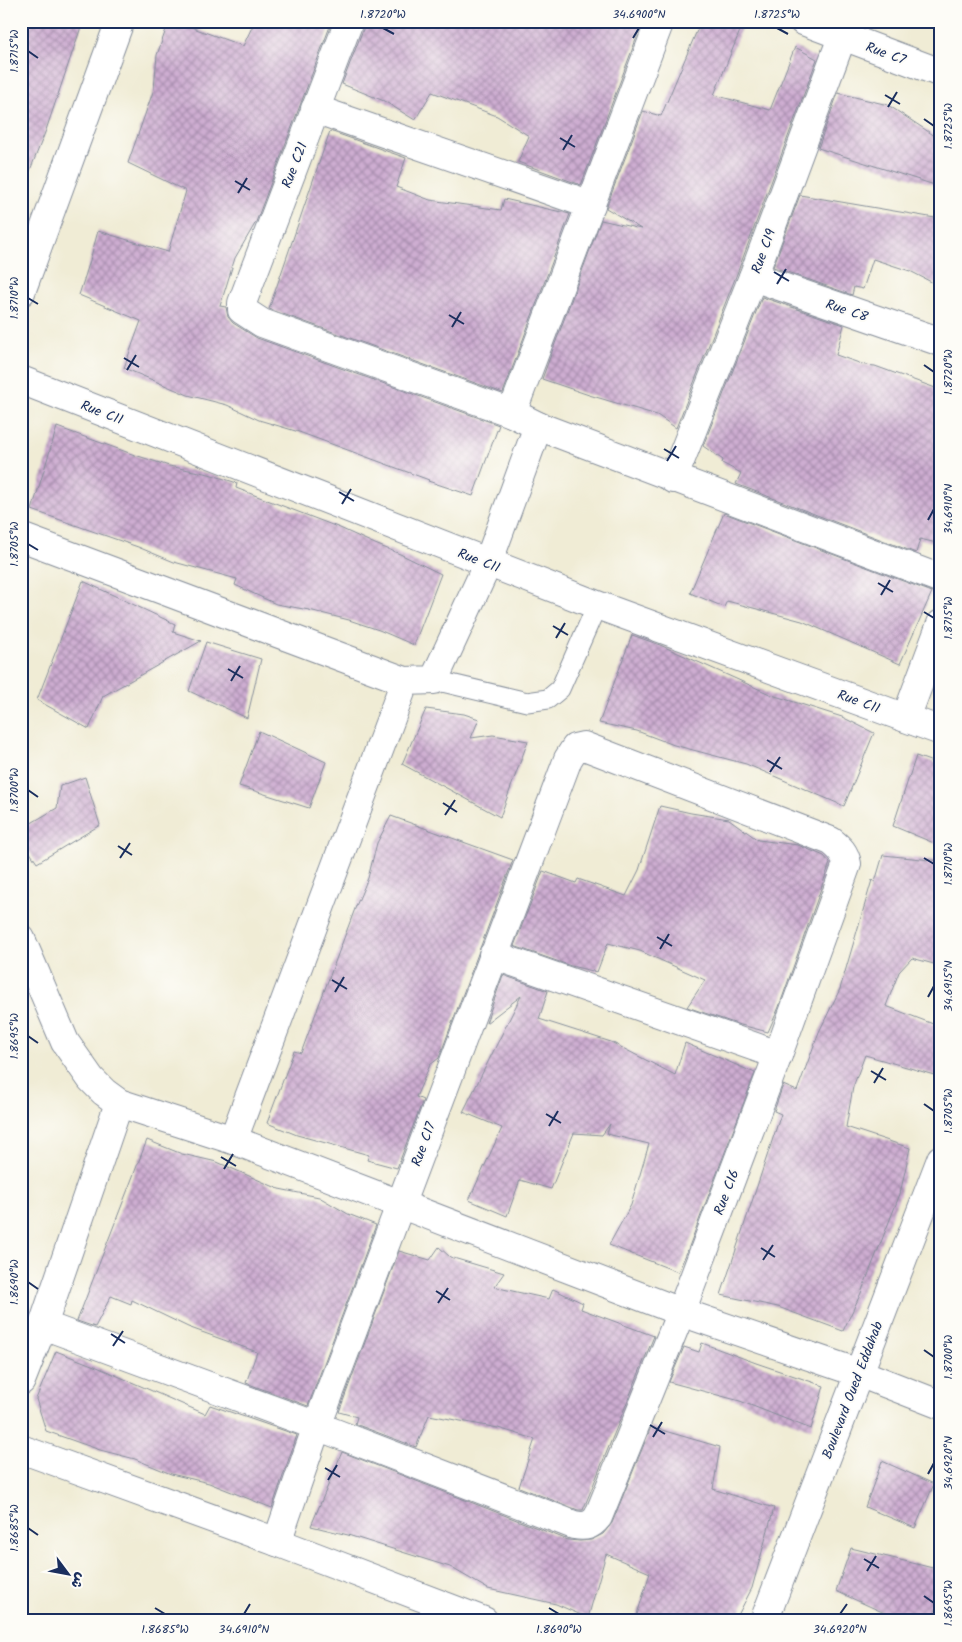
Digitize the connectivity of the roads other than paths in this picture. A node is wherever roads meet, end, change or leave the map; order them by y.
1 (120, 21) edge
2 (349, 21) edge
3 (660, 21) edge
4 (803, 21) edge
5 (845, 29) edge
6 (941, 73) edge
7 (315, 109) junction
8 (591, 205) junction
9 (753, 277) junction
10 (21, 292) edge
11 (941, 342) edge
12 (21, 380) edge
13 (512, 413) junction
14 (538, 426) junction
15 (673, 479) junction
16 (21, 537) edge
17 (488, 563) junction
18 (941, 579) edge
19 (597, 605) junction
20 (941, 624) edge
21 (434, 680) junction
22 (405, 681) junction
23 (906, 718) junction
24 (941, 731) edge
25 (575, 748) joint
26 (21, 938) edge
27 (494, 955) junction
28 (778, 1054) junction
29 (119, 1103) junction
30 (233, 1140) junction
31 (941, 1159) edge
32 (401, 1203) junction
33 (681, 1312) junction
34 (43, 1325) junction
35 (859, 1373) junction
36 (21, 1381) edge
37 (941, 1405) edge
38 (317, 1426) junction
39 (21, 1449) edge
40 (277, 1542) junction
41 (767, 1620) edge
42 (484, 1621) edge

1 - 10 street
2 - 7 street, Rue C21
3 - 8 street
4 - 5 street, Rue C7
5 - 6 street, Rue C7
5 - 9 street, Rue C19
7 - 8 street
7 - 13 street, Rue C21
8 - 13 street
9 - 11 street, Rue C8
9 - 15 street, Rue C19
12 - 17 street, Rue C11
13 - 14 street
14 - 15 street
14 - 17 street
15 - 18 street
16 - 22 street
17 - 19 street, Rue C11
17 - 21 street
19 - 21 lane
19 - 23 street, Rue C11
20 - 23 street
21 - 22 street
22 - 30 street
23 - 24 street, Rue C11
25 - 27 street, Rue C17
25 - 28 street, Rue C16
26 - 29 street
27 - 28 street
27 - 32 street, Rue C17
28 - 33 street, Rue C16
29 - 30 street
29 - 34 street
30 - 32 street
31 - 35 street, Boulevard Oued Eddahab
32 - 33 street
32 - 38 street, Rue C17
33 - 35 street
33 - 38 street, Rue C16
34 - 36 street
34 - 38 street
35 - 37 street
35 - 41 street, Boulevard Oued Eddahab
38 - 40 street, Rue C17
39 - 40 street
40 - 42 street

